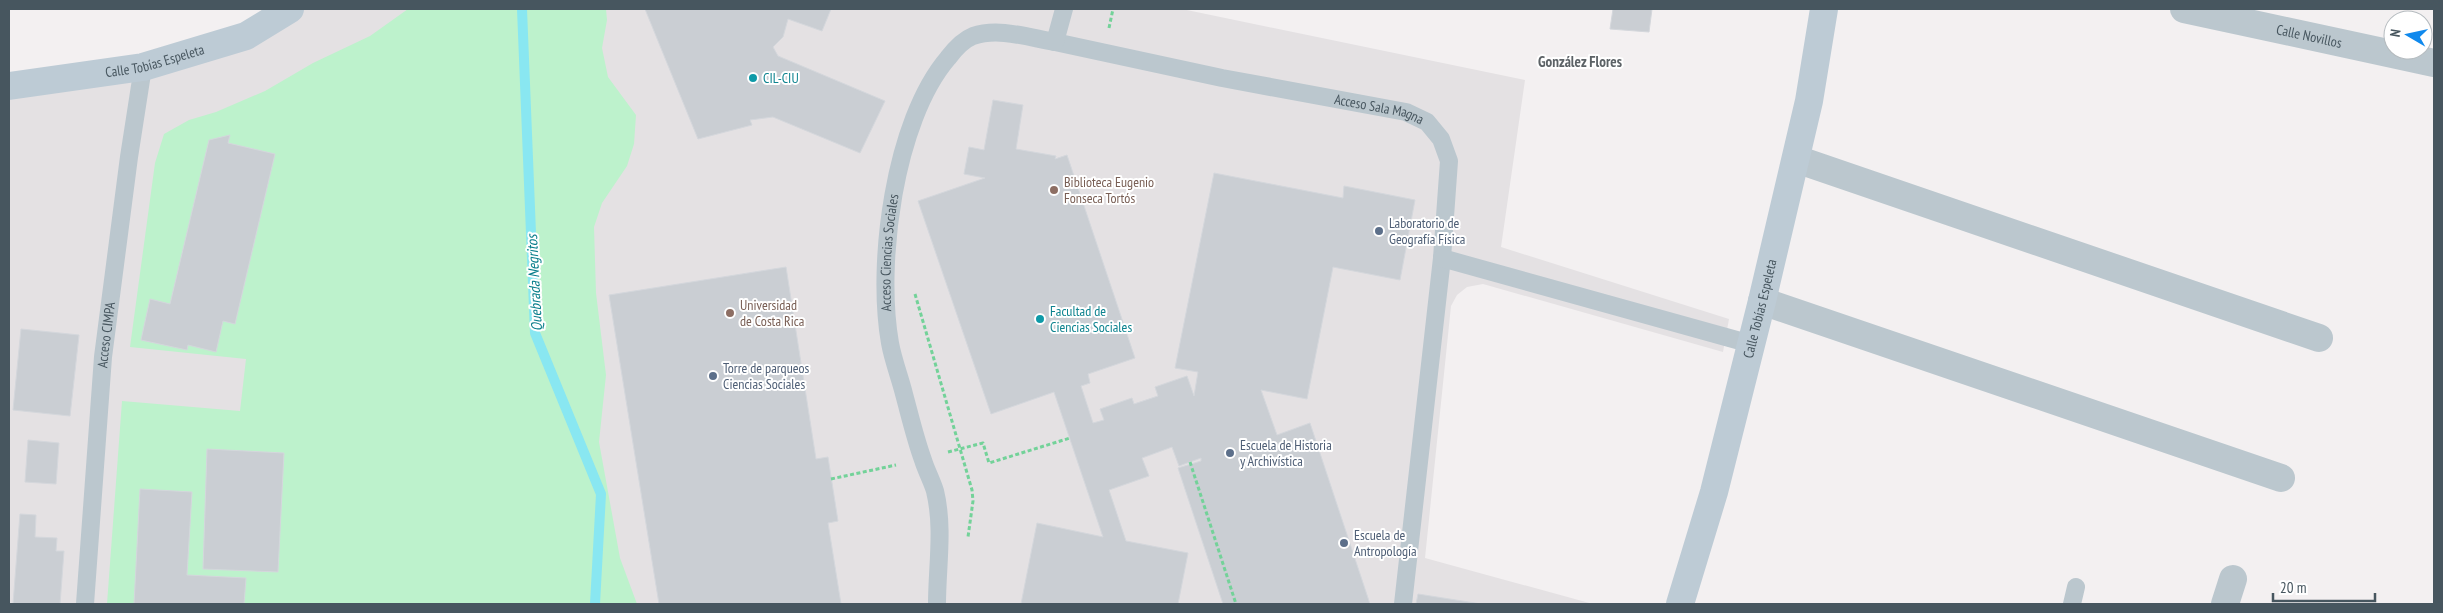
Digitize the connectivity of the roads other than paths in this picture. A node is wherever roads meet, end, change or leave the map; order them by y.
1 (290, 9) edge
2 (1064, 9) edge
3 (1824, 9) edge
4 (2184, 9) edge
5 (1055, 42) junction
6 (2434, 63) edge
7 (143, 67) junction
8 (9, 86) edge
9 (1796, 160) junction
10 (1442, 258) junction
11 (1762, 301) junction
12 (2319, 338) dead end
13 (1751, 344) junction
14 (2281, 478) dead end
15 (2076, 587) dead end
16 (85, 604) edge
17 (937, 604) edge
18 (1403, 604) edge
19 (1680, 604) edge
20 (2072, 604) edge

1 - 7 street, Calle Tobías Espeleta
2 - 5 lane
3 - 9 street, Calle Tobías Espeleta
4 - 6 street, Calle Novillos
5 - 10 lane, Acceso Sala Magna
5 - 17 lane, Acceso Ciencias Sociales
7 - 8 street, Calle Tobías Espeleta
7 - 16 lane, Acceso CIMPA
9 - 11 street, Calle Tobías Espeleta
9 - 12 street
10 - 13 lane
10 - 18 lane, Acceso Sala Magna
11 - 13 street, Calle Tobías Espeleta
11 - 14 street
13 - 19 street, Calle Tobías Espeleta
15 - 20 lane

